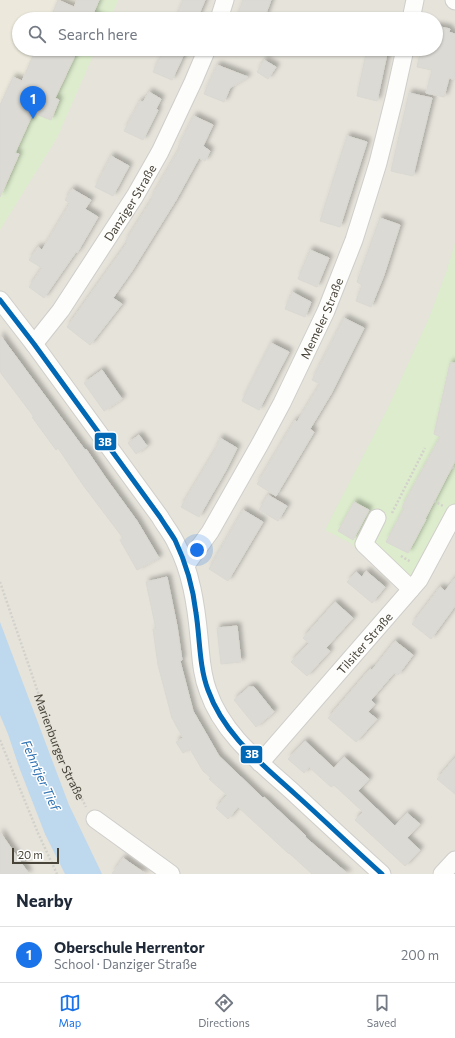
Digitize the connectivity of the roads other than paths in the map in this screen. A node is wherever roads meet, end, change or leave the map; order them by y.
1 (226, 0) edge
2 (415, 0) edge
3 (222, 12) edge
4 (412, 12) edge
5 (204, 56) edge
6 (403, 56) edge
7 (0, 300) edge
8 (34, 344) junction
9 (455, 513) edge
10 (384, 517) road end
11 (186, 565) junction
12 (411, 590) junction
13 (260, 763) junction
14 (95, 819) road end
15 (455, 860) edge
16 (171, 874) edge
17 (382, 874) edge
18 (442, 874) edge

1 - 3 street
2 - 4 street
5 - 8 street, Danziger Straße
6 - 11 street, Memeler Straße
7 - 8 street
8 - 11 street
9 - 12 street, Tilsiter Straße
10 - 12 street
11 - 13 street
12 - 13 street, Tilsiter Straße
13 - 17 street
14 - 16 street
15 - 18 street

